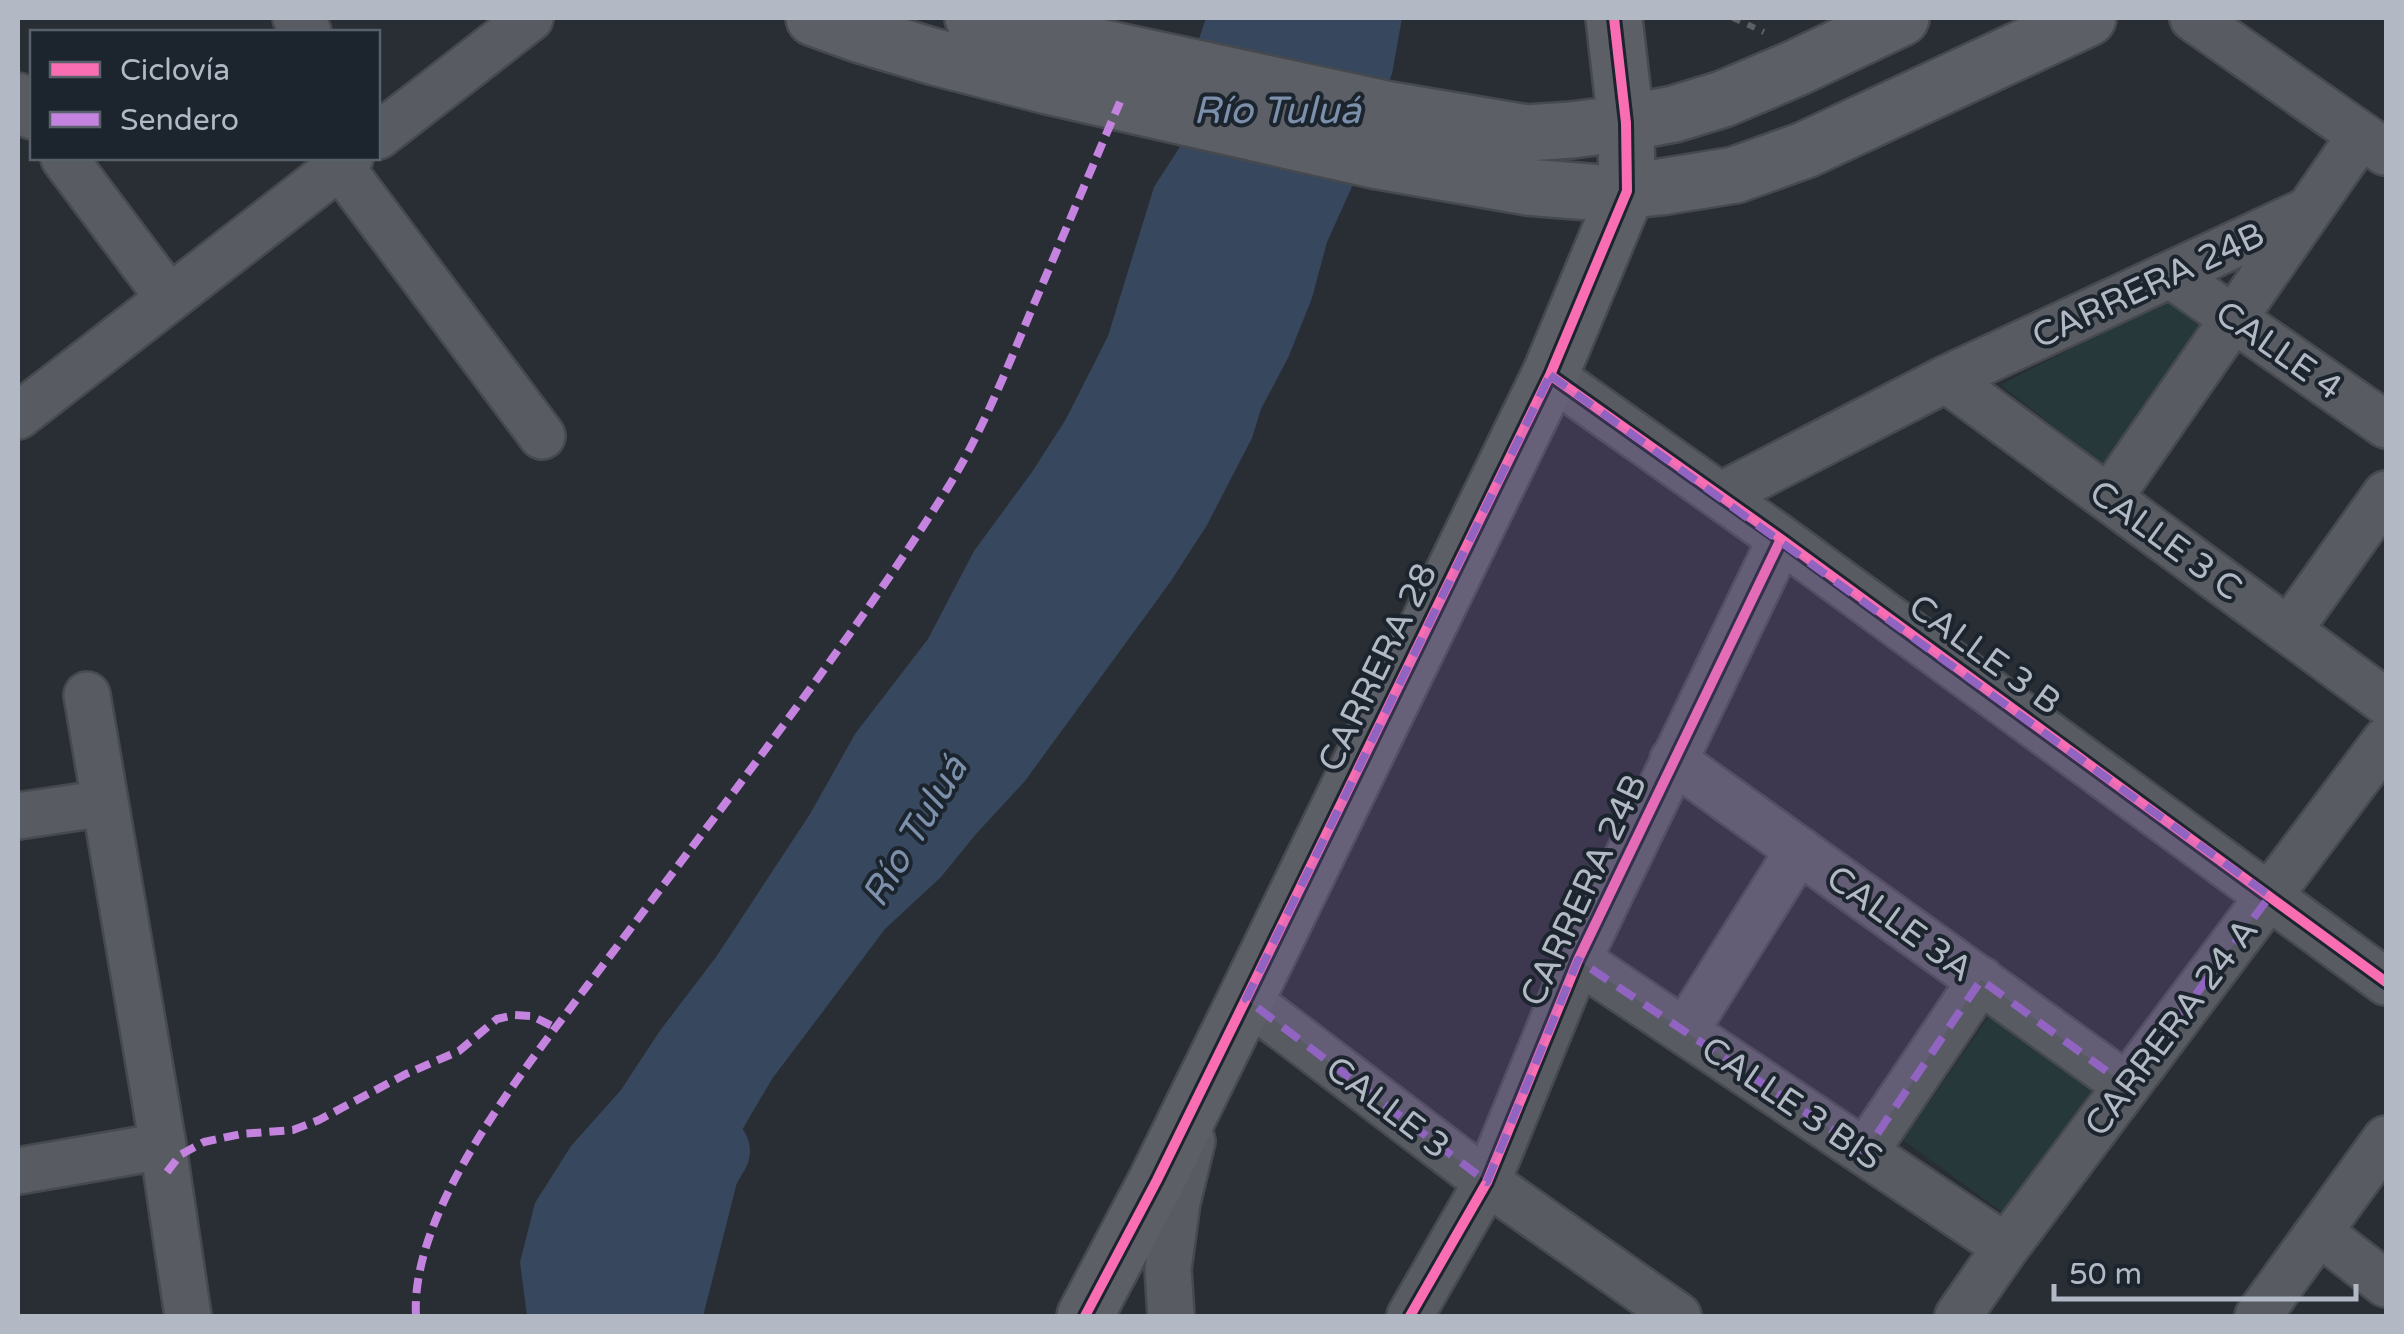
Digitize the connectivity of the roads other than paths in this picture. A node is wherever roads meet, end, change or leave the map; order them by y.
1 (530, 18) edge
2 (814, 18) edge
3 (974, 18) edge
4 (1614, 18) edge
5 (1901, 18) edge
6 (2088, 18) edge
7 (2193, 18) edge
8 (1146, 82) junction
9 (1626, 123) junction
10 (380, 132) edge
11 (1381, 135) junction
12 (2374, 144) edge
13 (66, 160) edge
14 (345, 160) edge
15 (376, 160) edge
16 (1627, 191) junction
17 (2309, 210) junction
18 (2171, 275) junction
19 (170, 298) junction
20 (2233, 318) junction
21 (1550, 375) junction
22 (1946, 379) junction
23 (18, 416) edge
24 (2386, 425) edge
25 (542, 436) dead end
26 (2386, 494) edge
27 (1720, 496) junction
28 (2108, 498) junction
29 (1781, 540) junction
30 (2289, 630) junction
31 (86, 695) dead end
32 (2386, 702) edge
33 (2386, 740) edge
34 (1673, 760) junction
35 (105, 804) junction
36 (18, 816) edge
37 (1799, 850) junction
38 (2270, 896) junction
39 (1578, 960) junction
40 (1980, 980) junction
41 (2386, 982) edge
42 (1246, 1000) junction
43 (1686, 1032) junction
44 (1207, 1076) junction
45 (2127, 1086) junction
46 (2386, 1140) edge
47 (164, 1146) junction
48 (1865, 1152) junction
49 (18, 1171) edge
50 (1487, 1182) junction
51 (2319, 1232) junction
52 (2006, 1248) junction
53 (2386, 1284) edge
54 (188, 1316) edge
55 (1085, 1316) edge
56 (1171, 1316) edge
57 (1410, 1316) edge
58 (1678, 1316) edge
59 (1958, 1316) edge
60 (2258, 1316) edge

1 - 10 street
2 - 8 main road
3 - 8 main road
4 - 9 main road, CARRERA 28
5 - 9 main road
6 - 16 main road
7 - 12 street
8 - 11 main road
9 - 11 main road
9 - 16 main road, CARRERA 28
11 - 16 main road
12 - 17 street
13 - 19 street
14 - 19 street
15 - 25 street
16 - 21 main road, CARRERA 28
17 - 18 street, CARRERA 24B
17 - 20 street
18 - 20 street, CALLE 4
18 - 22 street, CARRERA 24B
19 - 23 street
20 - 24 street, CALLE 4
20 - 28 street
21 - 27 street, CALLE 3 B
21 - 42 main road, CARRERA 28
22 - 27 street, CARRERA 24B
22 - 28 street, CALLE 3 C
26 - 30 street
27 - 29 street, CALLE 3 B
28 - 30 street, CALLE 3 C
29 - 34 street, CARRERA 24B
29 - 38 street, CALLE 3 B
30 - 32 street, CALLE 3 C
31 - 35 street
33 - 38 street, CARRERA 24 A
34 - 37 street, CALLE 3A
34 - 39 street, CARRERA 24B
35 - 36 street
35 - 47 street
37 - 40 street, CALLE 3A
37 - 43 street
38 - 41 street, CALLE 3 B
38 - 45 street, CARRERA 24 A
39 - 43 street, CALLE 3 BIS
39 - 50 street, CARRERA 24B
40 - 45 street, CALLE 3A
40 - 48 street
42 - 44 main road, CARRERA 28
42 - 50 street, CALLE 3
43 - 48 street, CALLE 3 BIS
44 - 55 main road, CARRERA 28
44 - 56 street
45 - 52 street, CARRERA 24 A
46 - 51 street
47 - 49 street
47 - 54 street
48 - 52 street, CALLE 3 BIS
50 - 57 street, CARRERA 24B
50 - 58 street, CALLE 3
51 - 53 street
51 - 60 street
52 - 59 street, CARRERA 24 A

